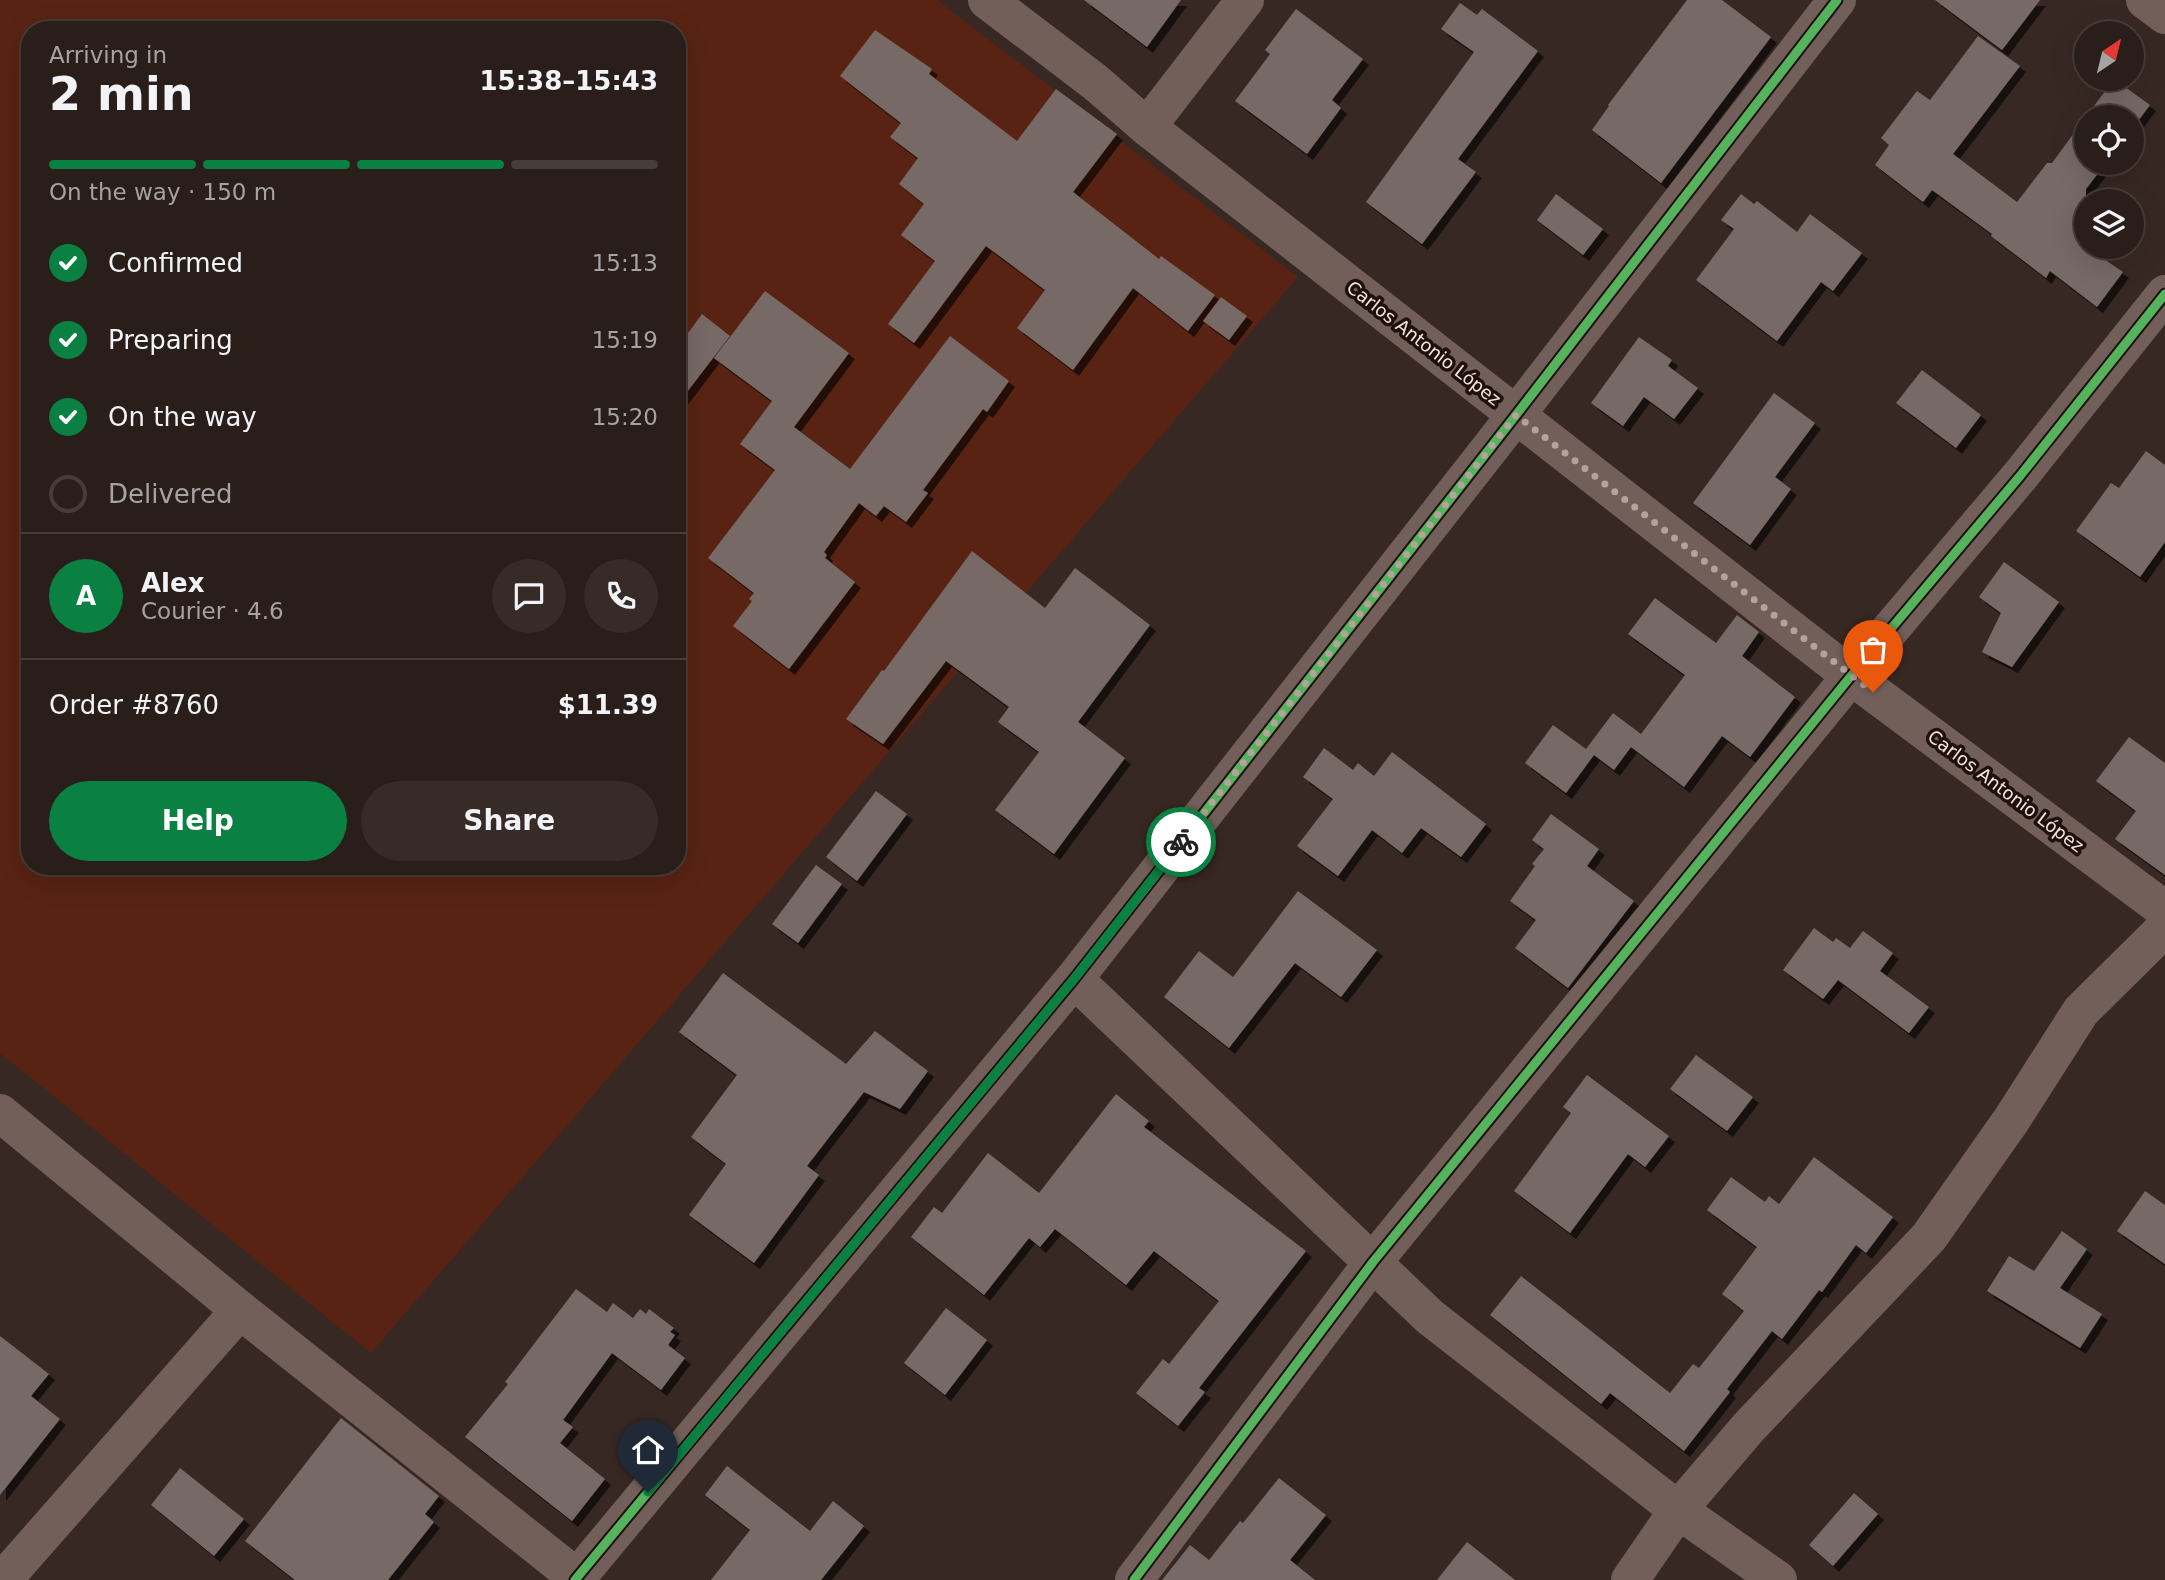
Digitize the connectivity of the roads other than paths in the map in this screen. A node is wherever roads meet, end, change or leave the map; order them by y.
1 (987, 0) edge
2 (1245, 0) edge
3 (1837, 0) edge
4 (2145, 0) edge
5 (2165, 15) edge
6 (1147, 127) junction
7 (2165, 294) edge
8 (1516, 415) junction
9 (1851, 676) junction
10 (2165, 910) edge
11 (2165, 928) edge
12 (1074, 979) junction
13 (0, 1113) edge
14 (1373, 1262) junction
15 (240, 1310) junction
16 (1678, 1510) junction
17 (578, 1579) edge
18 (3, 1580) edge
19 (1134, 1580) edge
20 (1630, 1580) edge
21 (1779, 1580) edge

1 - 6 street, Carlos Antonio López
2 - 6 street
3 - 8 street
4 - 5 street
6 - 8 street, Carlos Antonio López
7 - 9 street
8 - 9 street, Carlos Antonio López
8 - 12 street
9 - 10 street, Carlos Antonio López
9 - 14 street
11 - 16 street
12 - 14 street
12 - 17 street
13 - 15 street
14 - 16 street
14 - 19 street
15 - 17 street
15 - 18 street
16 - 20 street
16 - 21 street

